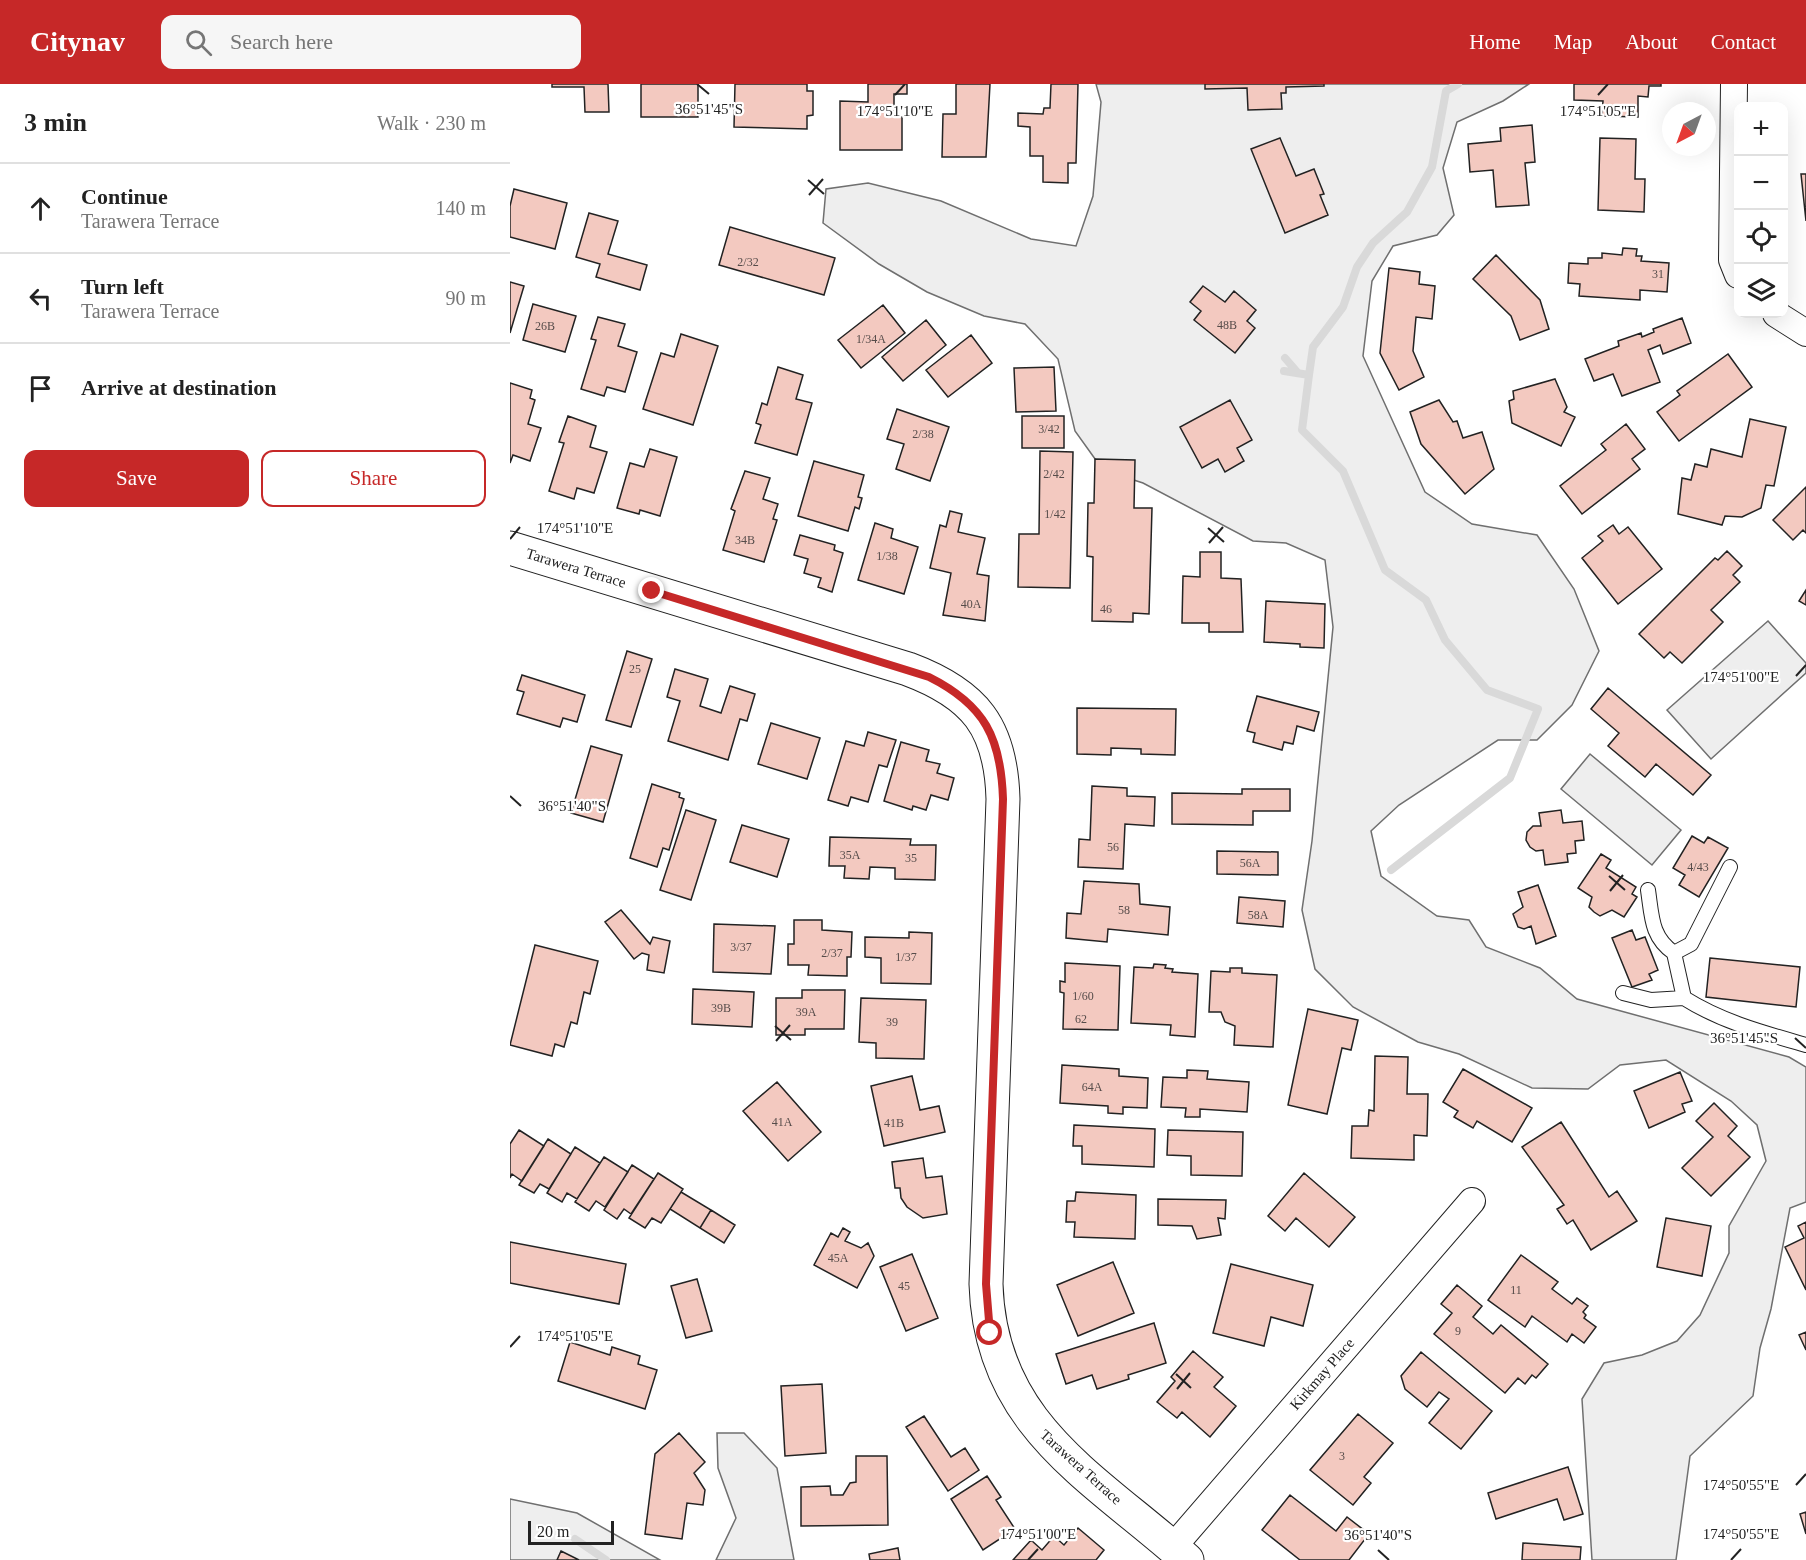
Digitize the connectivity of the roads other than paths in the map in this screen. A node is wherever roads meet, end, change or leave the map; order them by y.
1 (1734, 84) edge
2 (1734, 265) edge
3 (1782, 318) edge
4 (1806, 333) edge
5 (510, 548) edge
6 (1730, 867) dead end
7 (1648, 890) dead end
8 (1674, 953) junction
9 (1623, 993) dead end
10 (1684, 998) junction
11 (1806, 1045) edge
12 (1472, 1201) dead end
13 (1180, 1554) edge

1 - 2 street
3 - 4 street
5 - 13 street, Tarawera Terrace
6 - 8 lane
7 - 8 lane
8 - 10 lane
9 - 10 lane
10 - 11 lane
12 - 13 street, Kirkmay Place

